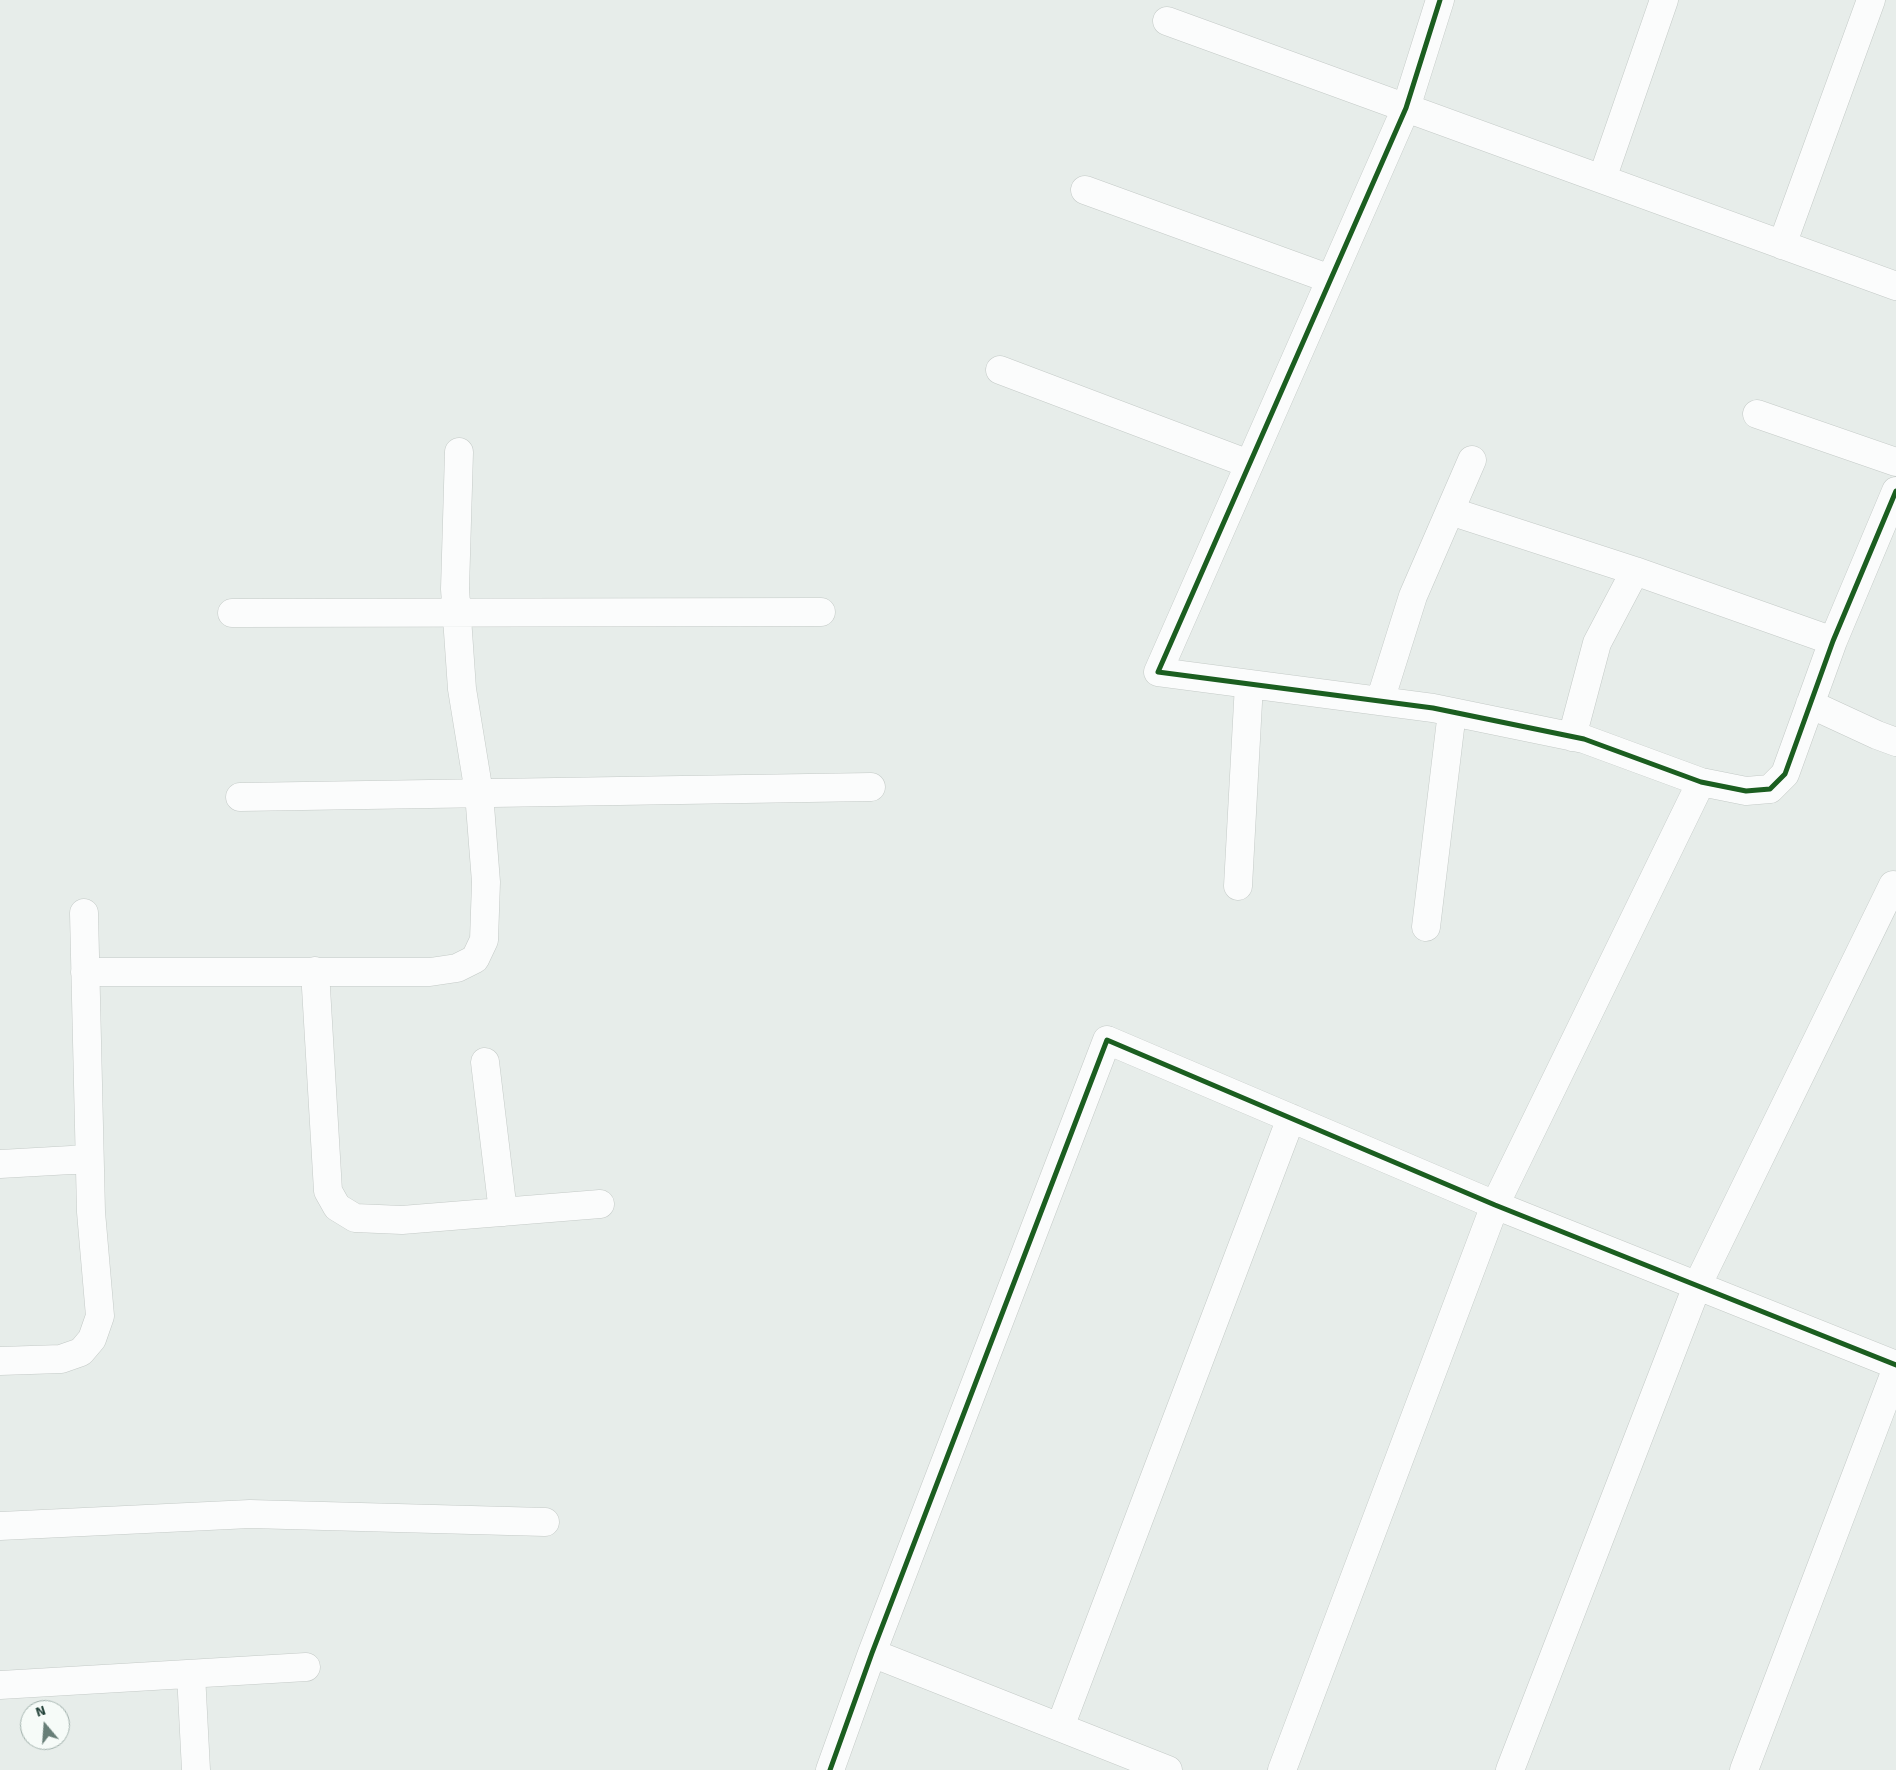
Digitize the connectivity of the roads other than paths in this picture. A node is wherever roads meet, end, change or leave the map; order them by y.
1 (1440, 0) edge
2 (1664, 0) edge
3 (1871, 0) edge
4 (1167, 21) dead end
5 (1406, 108) junction
6 (1602, 179) junction
7 (1085, 190) dead end
8 (1782, 245) junction
9 (1330, 279) junction
10 (1896, 286) edge
11 (1000, 370) dead end
12 (1757, 414) dead end
13 (459, 452) dead end
14 (1472, 460) dead end
15 (1896, 462) edge
16 (1249, 464) junction
17 (1894, 501) edge
18 (1450, 510) junction
19 (1635, 571) junction
20 (821, 612) dead end
21 (232, 613) dead end
22 (457, 614) junction
23 (1833, 641) junction
24 (1249, 684) junction
25 (1380, 701) junction
26 (1810, 704) junction
27 (1452, 712) junction
28 (1572, 737) junction
29 (1896, 742) edge
30 (1701, 782) junction
31 (871, 787) dead end
32 (478, 793) junction
33 (240, 797) dead end
34 (1893, 885) dead end
35 (1238, 886) dead end
36 (84, 913) dead end
37 (1426, 927) dead end
38 (315, 971) junction
39 (85, 972) junction
40 (485, 1062) dead end
41 (1291, 1118) junction
42 (89, 1159) junction
43 (0, 1164) edge
44 (600, 1204) dead end
45 (1495, 1206) junction
46 (503, 1212) junction
47 (1696, 1286) junction
48 (0, 1360) edge
49 (1896, 1366) edge
50 (1896, 1370) edge
51 (545, 1522) dead end
52 (0, 1526) edge
53 (872, 1653) junction
54 (306, 1667) dead end
55 (191, 1674) junction
56 (0, 1685) edge
57 (1060, 1727) junction
58 (196, 1770) edge
59 (830, 1770) edge
60 (1168, 1770) edge
61 (1282, 1770) edge
62 (1510, 1770) edge
63 (1744, 1770) edge

1 - 5 street
2 - 6 street
3 - 8 street
4 - 5 street
5 - 6 street
5 - 9 street
6 - 8 street
7 - 9 street
8 - 10 street
9 - 16 street
11 - 16 street
12 - 15 street
13 - 22 street
14 - 18 street
16 - 24 street
17 - 23 street
18 - 19 street
18 - 25 street
19 - 23 street
19 - 28 street
20 - 22 street
21 - 22 street
22 - 32 street
23 - 26 street
24 - 25 street
24 - 35 street
25 - 27 street
26 - 29 street
26 - 30 street
27 - 28 street
27 - 37 street
28 - 30 street
30 - 45 street
31 - 32 street
32 - 33 street
32 - 38 street
34 - 47 street
36 - 39 street
38 - 39 street
38 - 46 street
39 - 42 street
40 - 46 street
41 - 45 street
41 - 53 street
41 - 57 street
42 - 43 street
42 - 48 street
44 - 46 street
45 - 47 street
45 - 61 street
47 - 49 street
47 - 62 street
50 - 63 street
51 - 52 street
53 - 57 street
53 - 59 street
54 - 55 street
55 - 56 street
55 - 58 street
57 - 60 street

